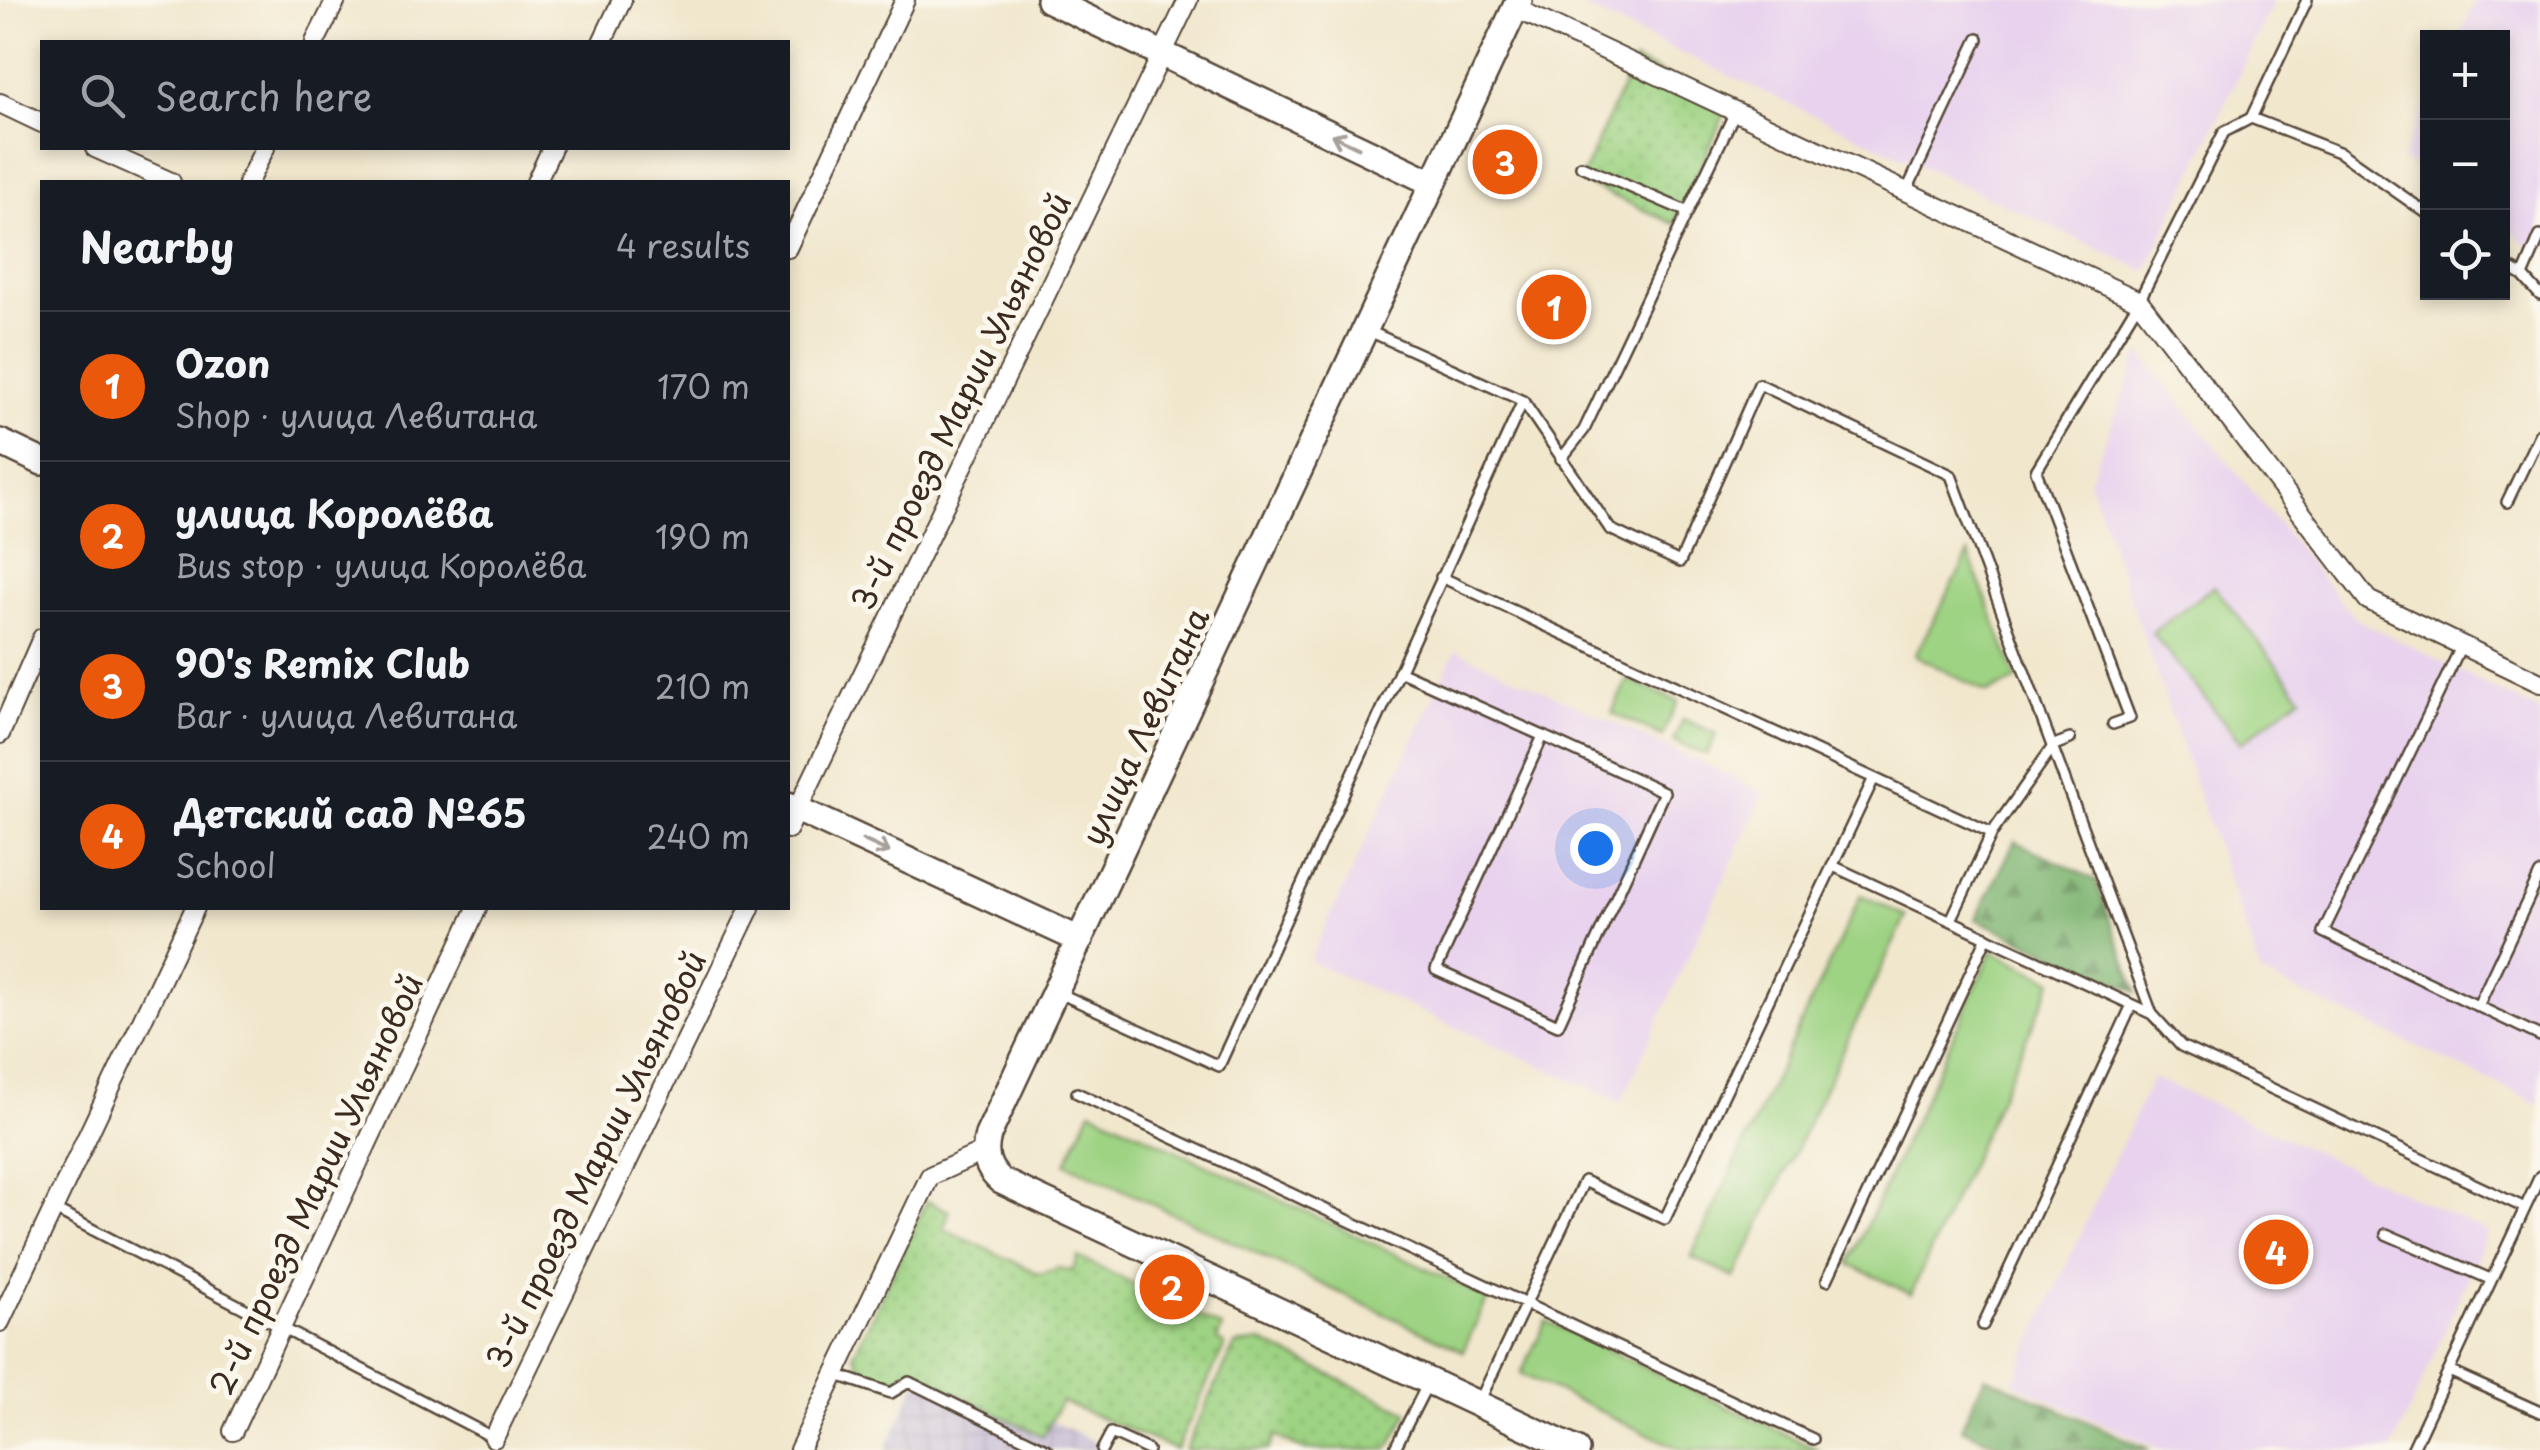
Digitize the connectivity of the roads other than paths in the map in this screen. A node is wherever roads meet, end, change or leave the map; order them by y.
1 (336, 0) edge
2 (622, 0) edge
3 (905, 0) edge
4 (1050, 0) edge
5 (1188, 0) edge
6 (2307, 0) edge
7 (1517, 4) edge
8 (1978, 39) dead end
9 (317, 40) edge
10 (603, 40) edge
11 (1162, 54) junction
12 (0, 104) edge
13 (1735, 112) junction
14 (2251, 118) junction
15 (40, 122) edge
16 (99, 150) edge
17 (264, 150) edge
18 (551, 150) edge
19 (1581, 166) dead end
20 (167, 180) edge
21 (249, 180) edge
22 (537, 180) edge
23 (1433, 183) junction
24 (1906, 192) junction
25 (2422, 210) edge
26 (1688, 212) junction
27 (2540, 236) edge
28 (790, 244) edge
29 (2510, 268) edge
30 (2523, 276) junction
31 (2540, 295) edge
32 (2138, 301) junction
33 (1365, 329) junction
34 (1522, 401) junction
35 (2540, 433) edge
36 (0, 442) edge
37 (1562, 459) junction
38 (40, 461) edge
39 (2507, 502) dead end
40 (1441, 578) junction
41 (40, 643) edge
42 (2462, 645) junction
43 (1400, 671) junction
44 (2540, 683) edge
45 (2113, 724) dead end
46 (0, 734) edge
47 (1543, 736) junction
48 (2070, 739) dead end
49 (2054, 745) junction
50 (1874, 778) junction
51 (791, 815) edge
52 (1992, 833) junction
53 (1833, 866) junction
54 (2540, 874) edge
55 (194, 910) edge
56 (476, 910) edge
57 (749, 910) edge
58 (1951, 920) junction
59 (1987, 937) junction
60 (1080, 940) junction
61 (1056, 992) junction
62 (2132, 1005) junction
63 (2478, 1006) junction
64 (2152, 1014) junction
65 (2540, 1036) edge
66 (1077, 1093) dead end
67 (985, 1150) junction
68 (2539, 1181) edge
69 (53, 1208) junction
70 (2525, 1208) junction
71 (2386, 1234) dead end
72 (2490, 1279) junction
73 (1828, 1280) dead end
74 (1525, 1304) junction
75 (0, 1322) edge
76 (1983, 1325) dead end
77 (282, 1327) junction
78 (2449, 1371) junction
79 (834, 1374) junction
80 (1430, 1380) junction
81 (1478, 1403) junction
82 (2540, 1412) edge
83 (234, 1432) dead end
84 (494, 1438) joint
85 (1813, 1439) dead end
86 (799, 1450) edge
87 (1048, 1450) edge
88 (1102, 1450) edge
89 (1148, 1450) edge
90 (1394, 1450) edge
91 (1576, 1450) edge
92 (2412, 1450) edge

1 - 9 street
2 - 10 street
3 - 28 street
4 - 11 main road
5 - 11 street, 3-й проезд Марии Ульяновой
6 - 14 lane
7 - 13 street
7 - 23 main road, улица Левитана
8 - 24 lane
23 -> 11 main road
11 - 51 street, 3-й проезд Марии Ульяновой
12 - 15 street
13 - 24 street
13 - 26 lane
14 - 25 lane
14 - 32 lane
16 - 20 street
17 - 21 street
18 - 22 street
19 - 26 lane
23 - 33 main road, улица Левитана
24 - 32 street
26 - 37 lane
27 - 30 lane
29 - 30 lane
30 - 31 lane
32 - 42 street
32 - 45 lane
33 - 34 lane
33 - 60 main road, улица Левитана
34 - 37 lane
34 - 40 lane
35 - 39 lane
36 - 38 main road
37 - 49 lane
40 - 43 lane
40 - 50 lane
41 - 46 street
42 - 44 street
42 - 63 lane
43 - 47 lane
43 - 61 lane
47 - 47 lane
48 - 49 lane
49 - 52 lane
49 - 64 lane
50 - 52 lane
50 - 53 lane
51 -> 60 main road
52 - 58 lane
53 - 58 lane
53 - 74 lane
54 - 63 lane
55 - 69 street
56 - 77 street, 2-й проезд Марии Ульяновой
57 - 84 street, 3-й проезд Марии Ульяновой
58 - 59 lane
59 - 62 lane
59 - 73 lane
60 - 61 main road, улица Левитана
61 - 67 main road, улица Левитана
62 - 64 lane
62 - 76 lane
63 - 65 lane
64 - 70 lane
66 - 74 lane
67 - 79 street
67 - 80 main road
68 - 70 lane
69 - 75 street
69 - 77 lane
70 - 72 lane
71 - 72 lane
72 - 78 lane
74 - 81 lane
74 - 85 lane
77 - 83 street, 2-й проезд Марии Ульяновой
77 - 84 lane
78 - 82 lane
78 - 92 lane
79 - 86 street
79 - 87 lane
80 - 81 main road
80 - 90 lane
81 - 91 main road
88 - 89 lane

